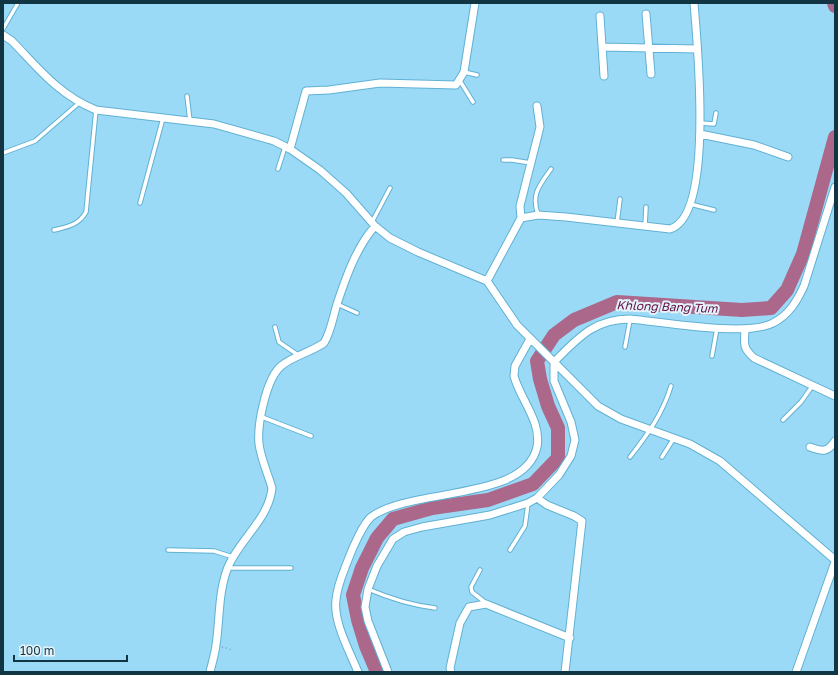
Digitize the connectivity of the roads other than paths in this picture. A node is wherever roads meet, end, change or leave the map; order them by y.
1 (18, 3) edge
2 (474, 3) edge
3 (694, 3) edge
4 (646, 14) dead end
5 (600, 16) dead end
6 (3, 29) edge
7 (3, 35) edge
8 (602, 47) junction
9 (650, 48) junction
10 (697, 49) junction
11 (464, 72) junction
12 (651, 74) dead end
13 (477, 75) dead end
14 (604, 76) dead end
15 (460, 81) junction
16 (187, 96) dead end
17 (473, 102) dead end
18 (79, 103) junction
19 (537, 106) dead end
20 (96, 110) junction
21 (716, 113) dead end
22 (163, 118) junction
23 (190, 121) junction
24 (700, 123) junction
25 (700, 134) junction
26 (288, 148) junction
27 (3, 153) edge
28 (788, 157) dead end
29 (503, 160) dead end
30 (531, 163) junction
31 (278, 169) dead end
32 (551, 169) dead end
33 (835, 187) edge
34 (390, 188) dead end
35 (620, 199) dead end
36 (140, 203) dead end
37 (690, 204) junction
38 (646, 207) dead end
39 (714, 210) dead end
40 (538, 215) junction
41 (521, 218) junction
42 (617, 223) junction
43 (373, 224) junction
44 (645, 227) junction
45 (54, 230) dead end
46 (487, 281) junction
47 (337, 304) junction
48 (357, 313) dead end
49 (630, 319) junction
50 (275, 327) dead end
51 (717, 327) junction
52 (745, 330) junction
53 (532, 341) junction
54 (625, 347) dead end
55 (300, 356) junction
56 (712, 356) dead end
57 (553, 361) junction
58 (813, 385) junction
59 (671, 386) dead end
60 (835, 396) edge
61 (262, 417) junction
62 (783, 420) dead end
63 (651, 430) junction
64 (311, 436) dead end
65 (674, 438) junction
66 (835, 440) edge
67 (810, 447) dead end
68 (630, 457) dead end
69 (662, 457) dead end
70 (538, 498) junction
71 (528, 502) junction
72 (168, 550) dead end
73 (510, 550) dead end
74 (234, 557) junction
75 (835, 561) edge
76 (227, 568) junction
77 (291, 568) dead end
78 (480, 570) dead end
79 (368, 590) junction
80 (486, 604) junction
81 (435, 608) dead end
82 (570, 638) junction
83 (210, 672) edge
84 (358, 672) edge
85 (388, 672) edge
86 (451, 672) edge
87 (565, 672) edge
88 (796, 672) edge

1 - 6 lane
2 - 11 street
3 - 10 street
4 - 9 street
5 - 8 street
7 - 18 street
8 - 9 street
8 - 14 street
9 - 10 street
9 - 12 street
10 - 24 street
11 - 13 lane
11 - 15 street
15 - 17 lane
15 - 26 street
16 - 23 lane
18 - 20 street
18 - 27 lane
19 - 30 street
20 - 22 street
20 - 45 lane
21 - 24 lane
22 - 23 street
22 - 36 lane
23 - 26 street
24 - 25 street
25 - 28 street
25 - 37 street
26 - 31 lane
26 - 43 street
29 - 30 lane
30 - 41 street
32 - 40 lane
33 - 52 street
34 - 43 lane
35 - 42 lane
37 - 39 lane
37 - 44 street
38 - 44 lane
40 - 41 street
40 - 42 street
41 - 46 street
42 - 44 street
43 - 46 street
43 - 47 street
46 - 53 street
47 - 48 lane
47 - 55 street
49 - 51 street
49 - 54 lane
49 - 57 street
50 - 55 lane
51 - 52 street
51 - 56 lane
52 - 58 street
53 - 57 street
53 - 84 street
55 - 61 street
57 - 63 street
57 - 70 street
58 - 60 street
58 - 62 lane
59 - 63 lane
61 - 64 lane
61 - 74 street
63 - 65 street
63 - 68 lane
65 - 69 lane
65 - 75 street
66 - 67 street
70 - 71 street
70 - 82 street
71 - 73 lane
71 - 79 street
72 - 74 lane
74 - 76 street
75 - 88 street
76 - 77 lane
76 - 83 street
78 - 80 lane
79 - 81 lane
79 - 85 street
80 - 82 street
80 - 86 street
82 - 87 street

